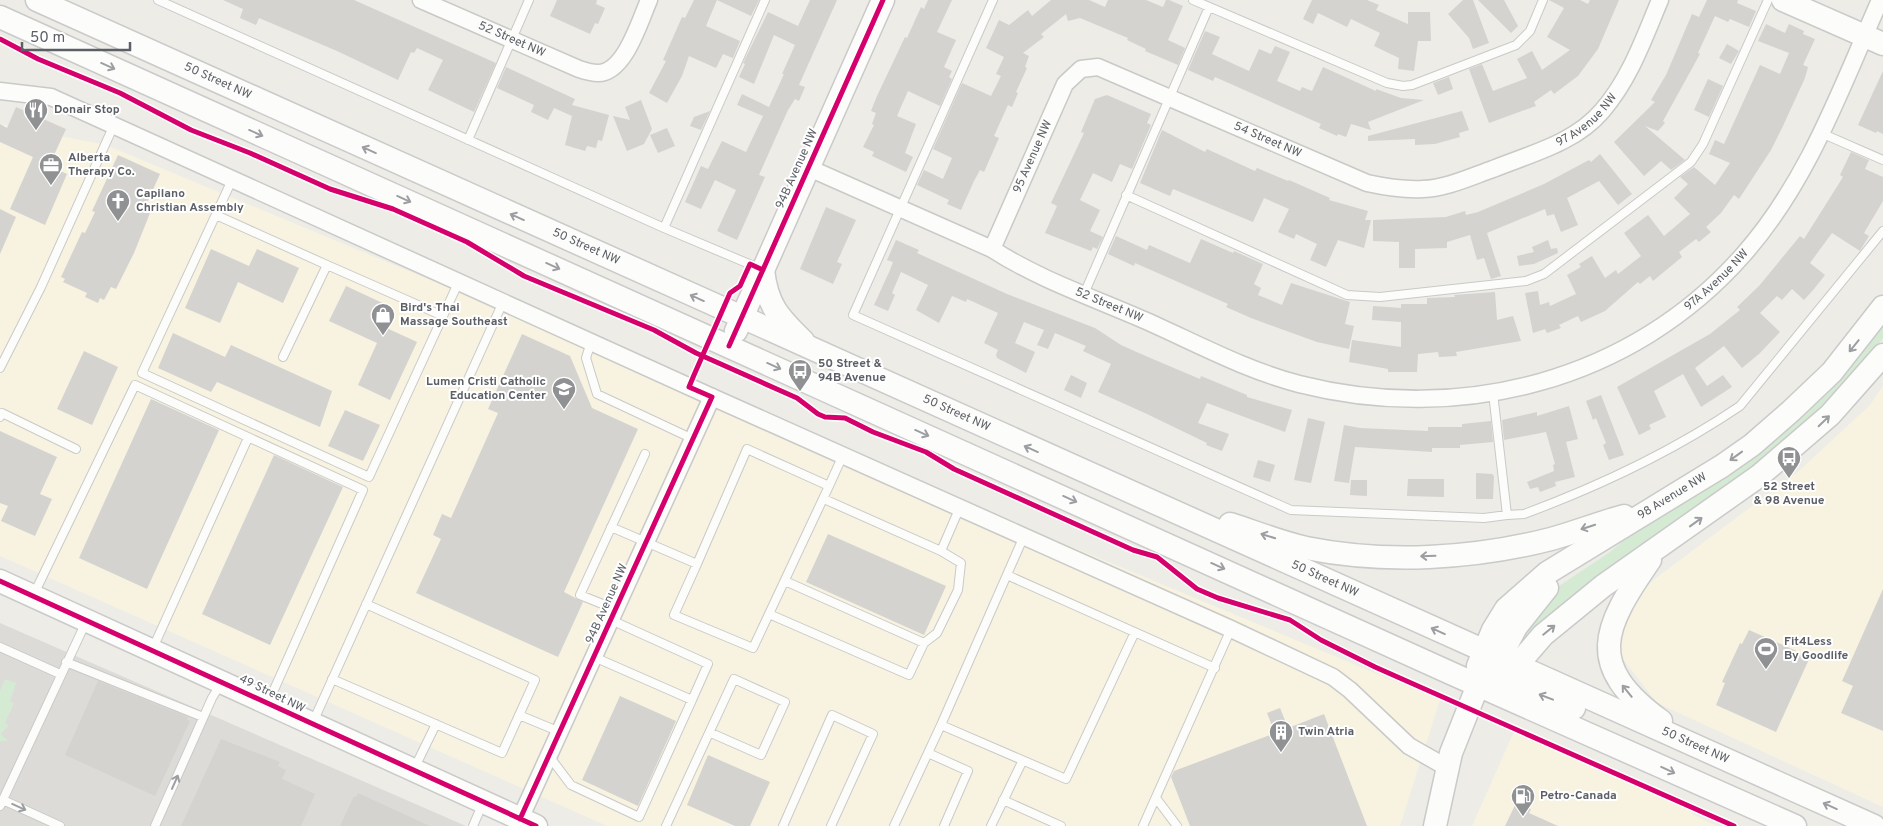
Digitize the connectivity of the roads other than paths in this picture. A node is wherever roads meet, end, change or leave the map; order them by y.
1 (37, 0) edge
2 (158, 0) edge
3 (421, 0) edge
4 (530, 0) edge
5 (649, 0) edge
6 (765, 0) edge
7 (883, 0) edge
8 (994, 0) edge
9 (1193, 0) edge
10 (1544, 0) edge
11 (1660, 0) edge
12 (1768, 0) edge
13 (1783, 0) edge
14 (1880, 0) edge
15 (1209, 7) junction
16 (0, 17) edge
17 (512, 40) junction
18 (1874, 40) edge
19 (1082, 69) joint
20 (0, 91) edge
21 (1169, 97) junction
22 (114, 127) junction
23 (1821, 133) junction
24 (468, 140) junction
25 (1883, 160) edge
26 (809, 168) junction
27 (232, 180) junction
28 (1459, 182) joint
29 (1126, 195) junction
30 (901, 209) junction
31 (216, 215) junction
32 (664, 228) junction
33 (1883, 231) edge
34 (992, 249) junction
35 (327, 264) junction
36 (763, 270) junction
37 (459, 281) junction
38 (1084, 294) junction
39 (504, 301) junction
40 (1883, 306) edge
41 (443, 316) junction
42 (741, 318) junction
43 (592, 342) junction
44 (729, 346) junction
45 (815, 352) junction
46 (1883, 355) edge
47 (283, 356) dead end
48 (0, 368) edge
49 (1493, 393) junction
50 (712, 397) junction
51 (1421, 400) joint
52 (0, 417) edge
53 (248, 438) junction
54 (693, 439) junction
55 (76, 449) dead end
56 (645, 454) dead end
57 (843, 455) junction
58 (1108, 483) junction
59 (830, 486) junction
60 (824, 498) junction
61 (960, 507) junction
62 (1651, 508) junction
63 (1507, 515) junction
64 (611, 527) junction
65 (1024, 536) junction
66 (646, 542) junction
67 (1657, 550) junction
68 (941, 551) junction
69 (697, 564) junction
70 (1006, 575) junction
71 (0, 581) edge
72 (785, 581) junction
73 (33, 596) junction
74 (366, 604) junction
75 (769, 614) junction
76 (613, 615) junction
77 (87, 619) junction
78 (1231, 629) junction
79 (1134, 632) junction
80 (924, 643) junction
81 (0, 648) edge
82 (152, 649) junction
83 (594, 657) junction
84 (66, 662) junction
85 (1215, 668) junction
86 (1491, 670) junction
87 (60, 674) junction
88 (332, 679) junction
89 (223, 681) junction
90 (692, 700) junction
91 (268, 703) junction
92 (519, 715) junction
93 (204, 717) junction
94 (312, 724) junction
95 (436, 724) junction
96 (941, 725) junction
97 (560, 732) junction
98 (711, 733) junction
99 (1692, 744) junction
100 (928, 754) junction
101 (549, 756) junction
102 (1022, 762) junction
103 (1446, 767) junction
104 (414, 770) junction
105 (1156, 798) junction
106 (1003, 800) junction
107 (484, 802) junction
108 (1, 803) edge
109 (528, 822) edge
110 (60, 826) edge
111 (155, 826) edge
112 (473, 826) edge
113 (666, 826) edge
114 (783, 826) edge
115 (831, 826) edge
116 (894, 826) edge
117 (944, 826) edge
118 (991, 826) edge
119 (1061, 826) edge
120 (1143, 826) edge
121 (1177, 826) edge
122 (1436, 826) edge
123 (1795, 826) edge
124 (1874, 826) edge

42 -> 1 main road, 50 Street NW
2 - 24 lane
3 - 17 street, 52 Street NW
4 - 17 lane
5 - 17 street, 52 Street NW
6 - 32 lane
7 - 26 main road, 94B Avenue NW
8 - 30 lane
9 - 15 lane
10 - 15 lane
11 - 28 street, 97 Avenue NW
12 - 29 lane
13 - 18 main road
14 - 18 street, 97A Avenue NW
15 - 21 lane
16 -> 44 main road
17 - 24 lane
18 - 23 street, 97A Avenue NW
19 - 21 street, 54 Street NW
19 - 34 street, 95 Avenue NW
20 - 22 street
21 - 28 street, 54 Street NW
21 - 29 lane
22 - 27 street
22 - 48 lane
23 - 25 lane
23 - 49 street, 97A Avenue NW
24 - 32 lane
26 - 30 street, 52 Street NW
26 - 36 main road, 94B Avenue NW
27 - 31 lane
27 - 37 street
29 - 38 lane
30 - 34 street, 52 Street NW
30 - 63 lane
31 - 35 lane
31 - 41 lane
32 - 36 lane
33 - 63 lane
34 - 38 street, 52 Street NW
35 - 41 lane
35 - 47 lane
36 - 42 main road, 94B Avenue NW
36 - 45 main road
37 - 39 street
37 - 41 lane
38 - 51 street, 52 Street NW
39 - 43 street
39 - 74 lane
40 -> 62 main road, 98 Avenue NW
42 - 44 main road, 94B Avenue NW
42 - 45 main road, 50 Street NW
43 - 50 street
43 - 54 lane
44 -> 86 main road
58 -> 45 main road, 50 Street NW
67 -> 46 main road, 98 Avenue NW
49 - 51 street, 97A Avenue NW
49 - 63 lane
50 - 54 street, 94B Avenue NW
50 - 57 street
52 - 55 lane
53 - 73 lane
53 - 82 lane
53 - 91 lane
54 - 66 street, 94B Avenue NW
56 - 64 lane
57 - 59 lane
57 - 61 street
62 -> 58 main road
86 -> 58 main road, 50 Street NW
59 - 60 lane
59 - 69 lane
60 - 68 lane
60 - 72 lane
61 - 65 street
61 - 68 lane
62 - 86 main road, 98 Avenue NW
64 - 66 lane
64 - 76 lane
65 - 70 lane
65 - 78 street
66 - 69 lane
66 - 76 street, 94B Avenue NW
86 -> 67 main road, 98 Avenue NW
99 -> 67 main road
68 - 80 lane
69 - 75 lane
70 - 79 lane
70 - 96 lane
71 - 73 main road, 49 Street NW
72 - 75 lane
72 - 80 lane
73 - 77 main road, 49 Street NW
74 - 88 lane
74 - 92 lane
75 - 80 lane
76 - 83 street, 94B Avenue NW
76 - 90 lane
77 - 82 main road, 49 Street NW
77 - 84 lane
78 - 85 lane
78 - 103 street
79 - 85 lane
79 - 102 lane
81 - 87 lane
82 - 89 main road, 49 Street NW
83 - 90 lane
83 - 97 street, 94B Avenue NW
84 - 87 lane
84 - 93 lane
85 - 105 lane
86 - 99 main road, 50 Street NW
99 -> 86 main road
86 - 103 main road, 98 Avenue NW
86 -> 123 main road, 50 Street NW
87 - 108 lane
88 - 94 lane
88 - 95 lane
89 - 91 main road, 49 Street NW
89 - 93 lane
90 - 101 lane
91 - 94 main road, 49 Street NW
92 - 95 lane
92 - 97 lane
111 -> 93 lane
94 - 104 main road, 49 Street NW
95 - 104 lane
96 - 100 lane
96 - 102 lane
97 - 101 street, 94B Avenue NW
98 - 98 lane
98 - 113 lane
124 -> 99 main road, 50 Street NW
100 - 116 lane
100 - 117 lane
101 - 109 street, 94B Avenue NW
102 - 106 lane
103 - 122 main road, 98 Avenue NW
104 - 107 main road, 49 Street NW
105 - 120 lane
105 - 121 lane
106 - 118 lane
106 - 119 lane
107 - 109 main road, 49 Street NW
107 - 112 lane
108 -> 110 lane
114 - 115 lane

